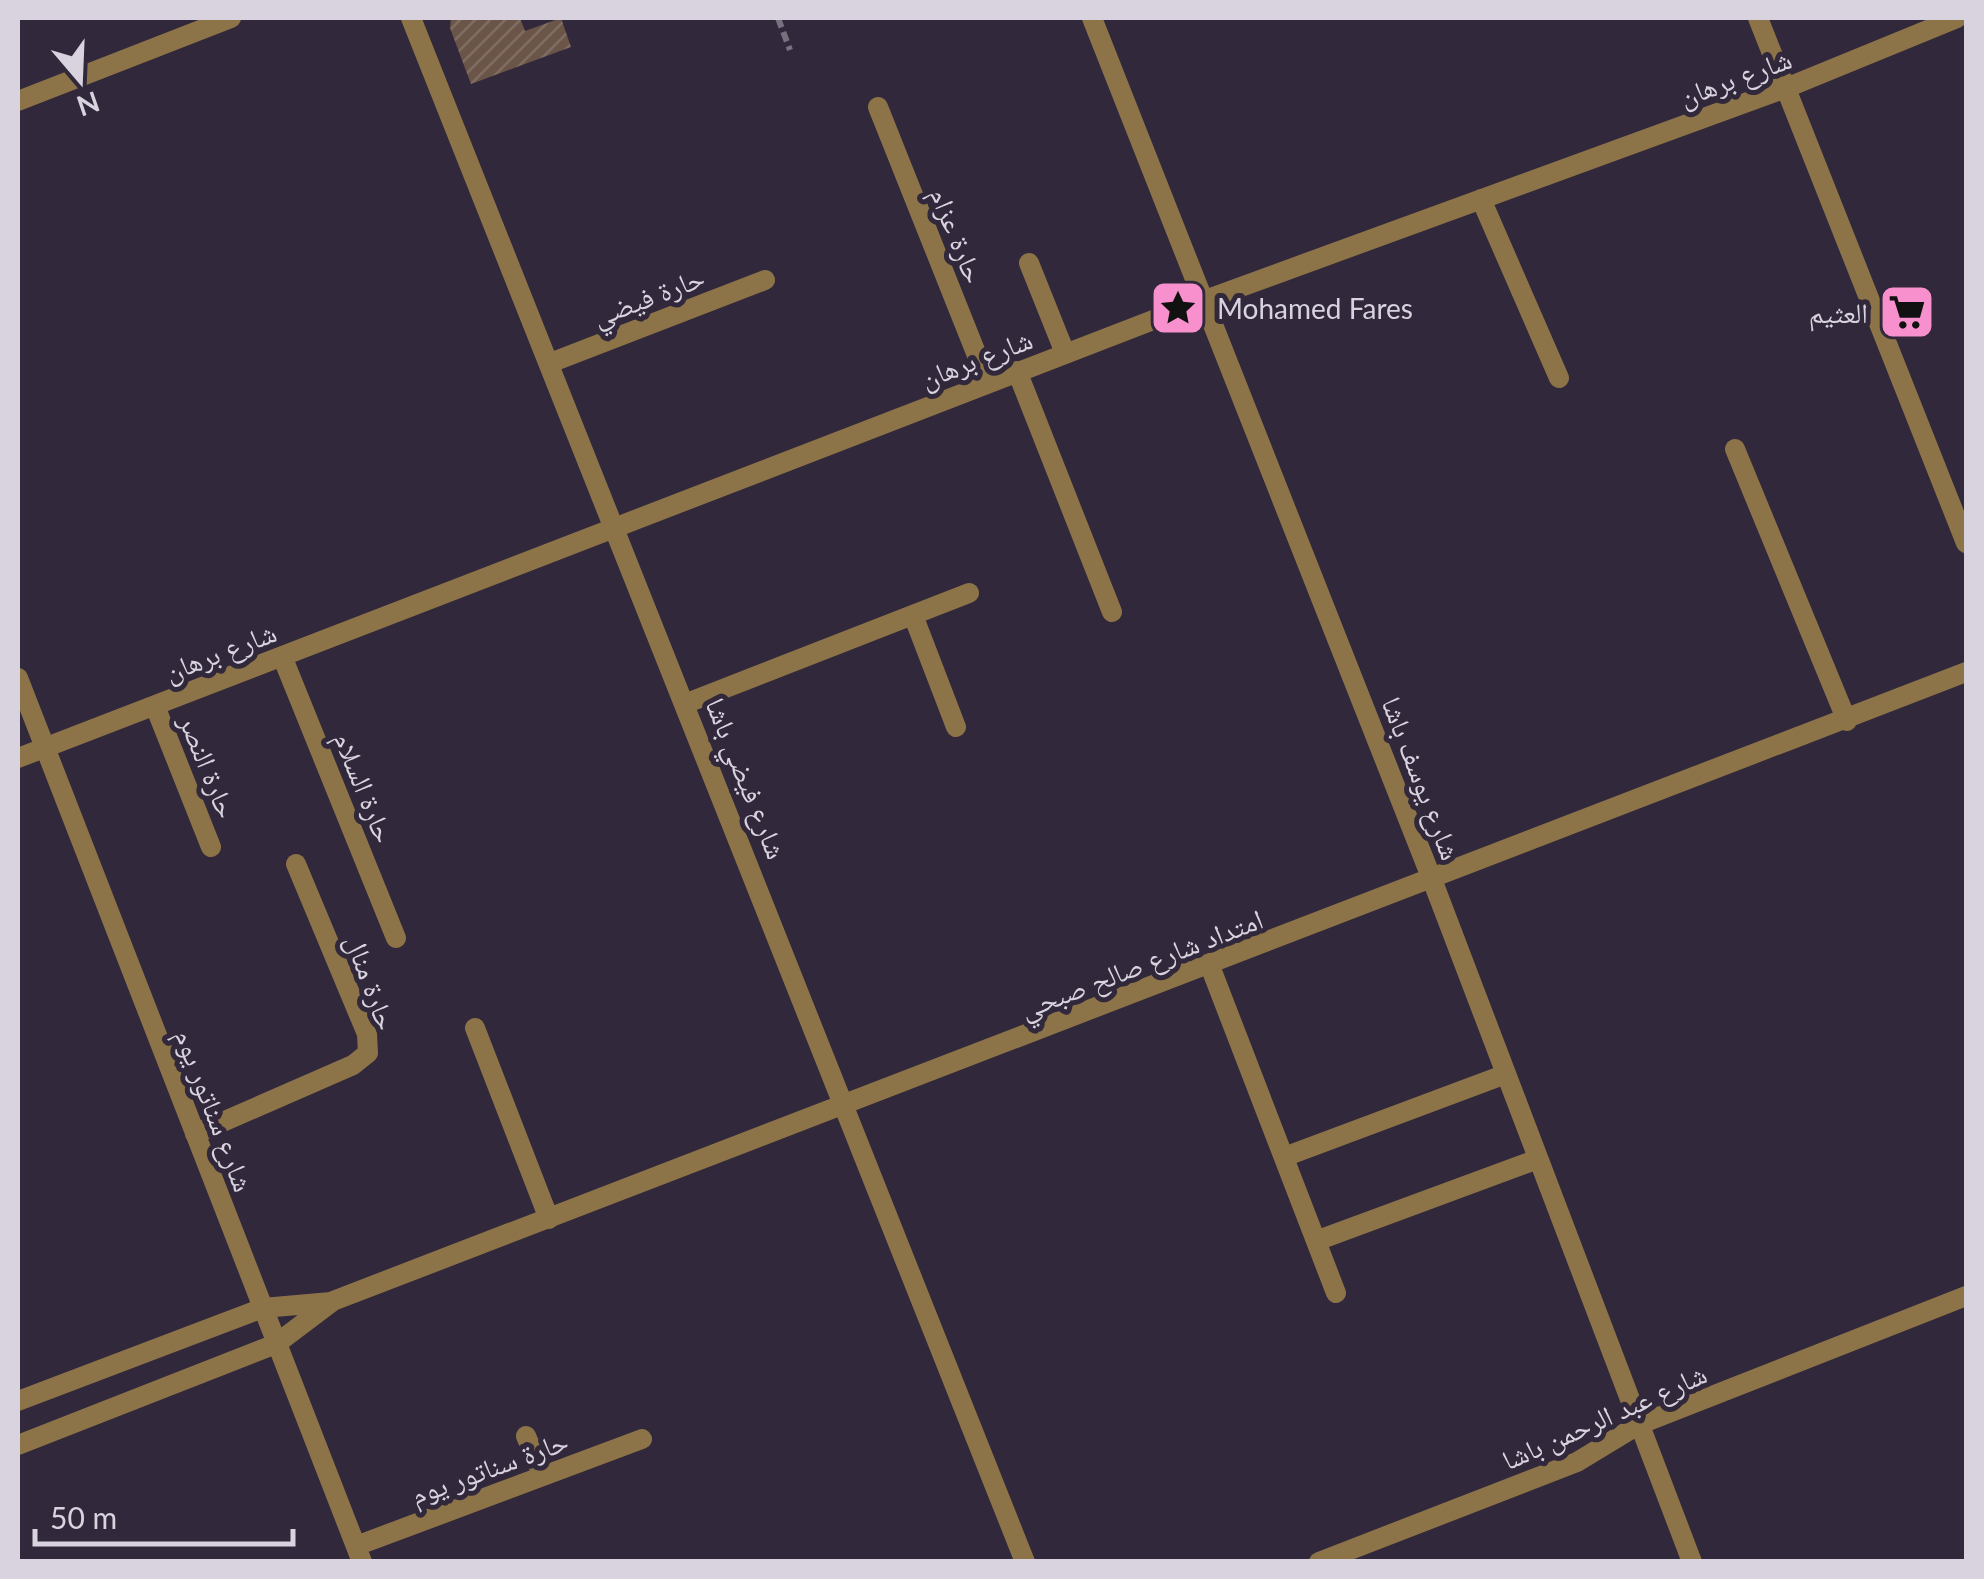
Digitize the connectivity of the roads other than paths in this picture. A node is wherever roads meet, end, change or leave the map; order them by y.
1 (231, 18) edge
2 (411, 18) edge
3 (1092, 18) edge
4 (1758, 18) edge
5 (1957, 18) edge
6 (1786, 88) junction
7 (18, 101) edge
8 (878, 108) dead end
9 (1482, 199) junction
10 (1029, 263) dead end
11 (765, 280) dead end
12 (1205, 300) junction
13 (1065, 353) junction
14 (550, 363) junction
15 (1017, 371) junction
16 (1560, 378) dead end
17 (988, 383) junction
18 (1735, 449) dead end
19 (617, 528) junction
20 (1966, 543) edge
21 (969, 593) dead end
22 (1112, 612) dead end
23 (913, 615) junction
24 (282, 656) junction
25 (1966, 672) edge
26 (18, 678) edge
27 (687, 703) junction
28 (155, 706) junction
29 (1847, 721) junction
30 (956, 727) dead end
31 (45, 748) junction
32 (18, 758) edge
33 (211, 847) dead end
34 (296, 864) dead end
35 (1433, 882) junction
36 (396, 938) dead end
37 (1210, 966) junction
38 (475, 1028) dead end
39 (1506, 1074) junction
40 (846, 1104) junction
41 (195, 1134) junction
42 (1284, 1157) junction
43 (1538, 1159) junction
44 (550, 1218) junction
45 (1316, 1242) junction
46 (1336, 1293) dead end
47 (1966, 1296) edge
48 (333, 1302) junction
49 (263, 1308) junction
50 (276, 1344) junction
51 (18, 1401) edge
52 (1638, 1426) junction
53 (526, 1436) dead end
54 (642, 1439) dead end
55 (18, 1445) edge
56 (542, 1476) junction
57 (359, 1554) edge
58 (1026, 1562) edge
59 (1320, 1562) edge
60 (1692, 1562) edge

1 - 7 street
2 - 14 street, شارع فيضي باشا
3 - 12 street, شارع يوسف باشا
4 - 6 street
5 - 6 street, شارع برهان
6 - 9 street, شارع برهان
6 - 20 street
8 - 17 street, حارة عزام
9 - 12 street, شارع برهان
9 - 16 street
10 - 13 street
11 - 14 street, حارة فيضي
12 - 13 street, شارع برهان
12 - 35 street, شارع يوسف باشا
13 - 15 street, شارع برهان
14 - 19 street, شارع فيضي باشا
15 - 17 street, شارع برهان
15 - 22 street
17 - 19 street, شارع برهان
18 - 29 street
19 - 24 street, شارع برهان
19 - 27 street, شارع فيضي باشا
21 - 23 street
23 - 27 street
23 - 30 street
24 - 28 street, شارع برهان
24 - 36 street, حارة السلام
25 - 29 street, امتداد شارع صالح صبحي
26 - 31 street, شارع سناتور يوم
27 - 40 street, شارع فيضي باشا
28 - 31 street, شارع برهان
28 - 33 street, حارة النصر
29 - 35 street, امتداد شارع صالح صبحي
31 - 32 street, شارع برهان
31 - 41 street, شارع سناتور يوم
34 - 41 street, حارة منال
35 - 37 street, امتداد شارع صالح صبحي
35 - 39 street, شارع يوسف باشا
37 - 40 street, امتداد شارع صالح صبحي
37 - 42 street
38 - 44 street
39 - 42 street
39 - 43 street, شارع يوسف باشا
40 - 44 street, امتداد شارع صالح صبحي
40 - 58 street, شارع فيضي باشا
41 - 49 street, شارع سناتور يوم
42 - 45 street
43 - 45 street
43 - 52 street, شارع يوسف باشا
44 - 48 street, امتداد شارع صالح صبحي
45 - 46 street
47 - 52 street, شارع عبد الرحمن باشا
48 - 49 street, امتداد شارع صالح صبحي
48 - 50 street, امتداد شارع صالح صبحي
49 - 50 street, شارع سناتور يوم
49 - 51 street, امتداد شارع صالح صبحي
50 - 55 street, امتداد شارع صالح صبحي
50 - 57 street, شارع سناتور يوم
52 - 59 street, شارع عبد الرحمن باشا
52 - 60 street, شارع يوسف باشا
53 - 56 street
54 - 56 street, حارة سناتور يوم
56 - 57 street, حارة سناتور يوم

